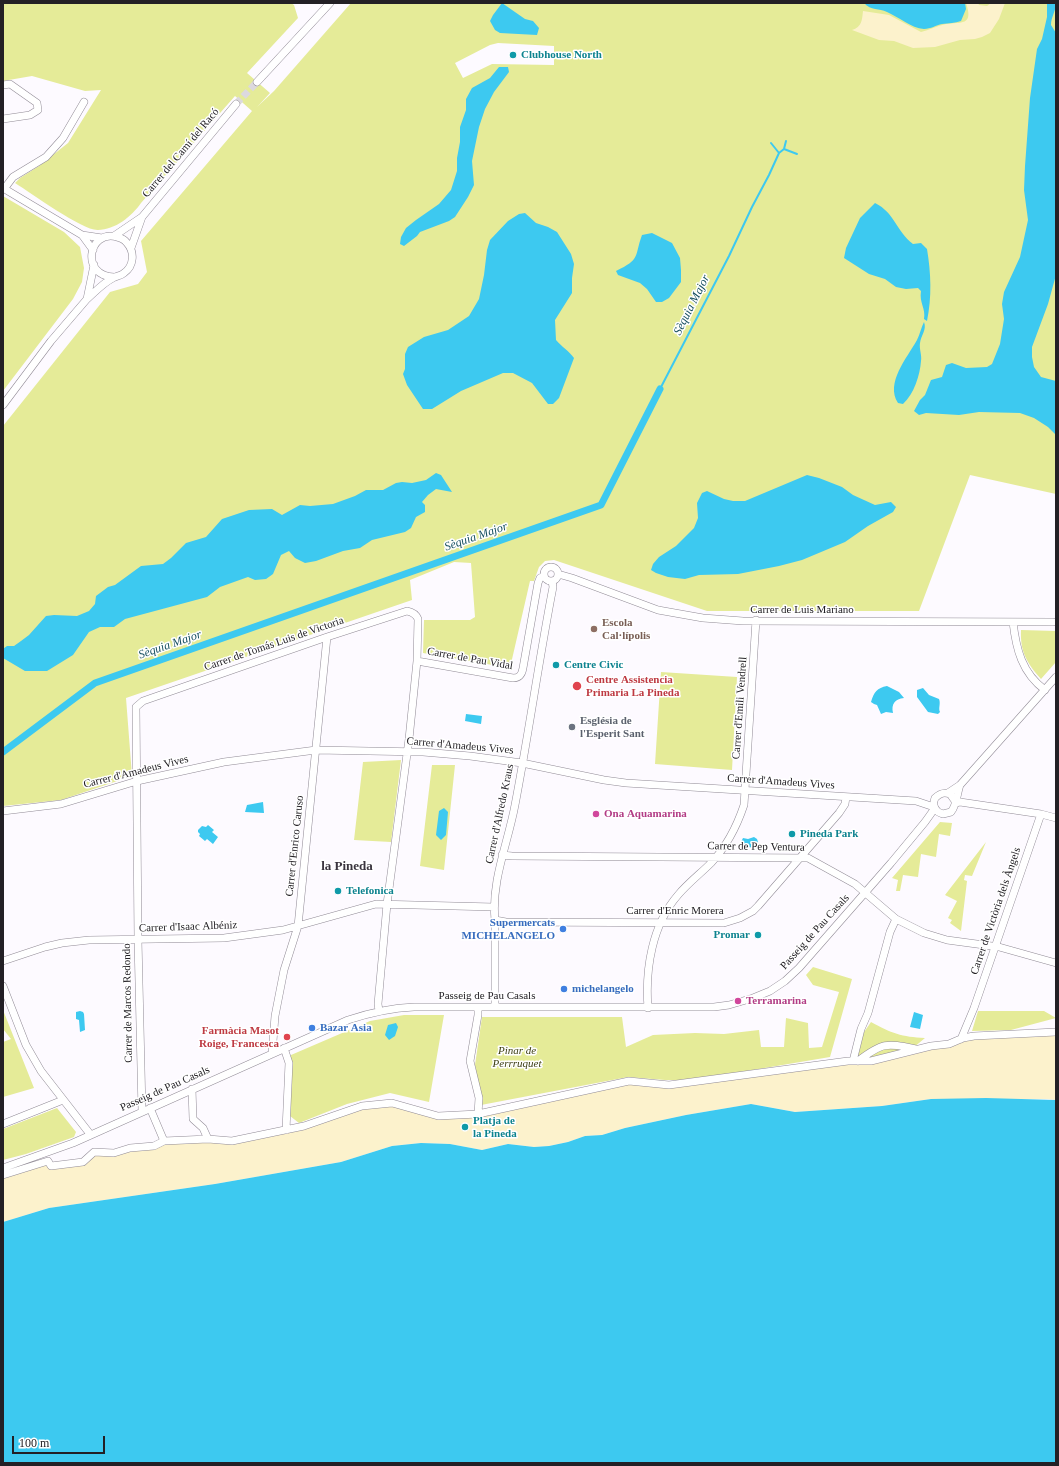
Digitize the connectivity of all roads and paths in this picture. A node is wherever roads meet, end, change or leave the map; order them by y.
1 (330, 3) edge
2 (257, 82) tunnel mouth
3 (3, 85) edge
4 (84, 102) dead end
5 (236, 104) tunnel mouth
6 (3, 119) edge
7 (4, 188) edge
8 (142, 217) junction
9 (82, 235) junction
10 (114, 236) junction
11 (102, 238) junction
12 (130, 248) junction
13 (92, 250) junction
14 (94, 266) junction
15 (114, 277) junction
16 (86, 299) junction
17 (3, 405) edge
18 (558, 574) junction
19 (544, 576) junction
20 (552, 581) junction
21 (756, 620) junction
22 (1013, 622) junction
23 (1055, 622) edge
24 (327, 638) junction
25 (417, 661) junction
26 (1056, 677) edge
27 (1045, 690) junction
28 (139, 704) joint
29 (316, 750) junction
30 (407, 752) junction
31 (522, 763) junction
32 (137, 781) junction
33 (959, 787) junction
34 (746, 790) junction
35 (948, 793) junction
36 (846, 797) junction
37 (935, 798) junction
38 (922, 802) junction
39 (968, 804) junction
40 (955, 805) junction
41 (935, 808) junction
42 (3, 811) edge
43 (943, 814) junction
44 (1041, 814) junction
45 (1056, 818) edge
46 (927, 820) junction
47 (502, 855) junction
48 (716, 857) junction
49 (800, 858) junction
50 (866, 892) junction
51 (387, 904) junction
52 (494, 907) junction
53 (896, 919) junction
54 (495, 920) junction
55 (660, 923) junction
56 (298, 926) junction
57 (138, 940) junction
58 (995, 947) junction
59 (3, 961) edge
60 (1056, 963) edge
61 (3, 986) edge
62 (478, 1007) junction
63 (495, 1007) junction
64 (648, 1008) junction
65 (379, 1011) junction
66 (1056, 1032) edge
67 (961, 1039) junction
68 (284, 1048) junction
69 (919, 1050) junction
70 (272, 1054) junction
71 (855, 1061) junction
72 (192, 1089) junction
73 (64, 1100) junction
74 (150, 1108) junction
75 (142, 1111) junction
76 (478, 1114) junction
77 (3, 1124) edge
78 (286, 1130) junction
79 (90, 1134) junction
80 (208, 1139) junction
81 (164, 1141) junction
82 (3, 1168) edge
83 (3, 1174) edge

1 - 2 street
3 - 6 street
4 - 7 street
5 - 8 street, Carrer del Camí del Racó
7 - 9 street
8 - 10 street, Carrer del Camí del Racó
8 - 12 street, Carrer del Camí del Racó
9 - 11 street
9 - 13 street
10 - 11 street
10 - 12 street
11 - 13 street
12 - 15 street
13 - 14 street
14 - 15 street
14 - 16 street
15 - 16 street
16 - 17 street
18 - 19 street
18 - 20 street
18 - 21 street, Carrer de Luis Mariano
19 - 20 street
19 - 25 street, Carrer de Pau Vidal
20 - 31 street, Carrer d'Alfredo Kraus
21 - 22 street, Carrer de Luis Mariano
21 - 34 street, Carrer d'Emili Vendrell
22 - 23 street, Carrer de Luis Mariano
22 - 27 street
24 - 25 street, Carrer de Tomás Luis de Victoria
24 - 28 street, Carrer de Tomás Luis de Victoria
24 - 29 street, Carrer d'Enrico Caruso
25 - 30 street
26 - 27 street
27 - 33 street
28 - 32 street, Carrer de Marcos Redondo
29 - 30 street, Carrer d'Amadeus Vives
29 - 32 street, Carrer d'Amadeus Vives
29 - 56 street, Carrer d'Enrico Caruso
30 - 31 street, Carrer d'Amadeus Vives
30 - 51 street
31 - 34 street, Carrer d'Amadeus Vives
31 - 47 street, Carrer d'Alfredo Kraus
32 - 42 street, Carrer d'Amadeus Vives
32 - 57 street, Carrer de Marcos Redondo
33 - 35 street
33 - 39 street
33 - 40 street
34 - 36 street, Carrer d'Amadeus Vives
34 - 48 street, Carrer d'Emili Vendrell
35 - 37 street
35 - 40 street
36 - 38 street, Carrer d'Amadeus Vives
36 - 49 street, Carrer d'Enric Morera
37 - 38 street, Carrer d'Amadeus Vives
37 - 41 street
38 - 41 street, Carrer d'Amadeus Vives
38 - 46 street
39 - 40 street
39 - 44 street
40 - 43 street
41 - 43 street
41 - 46 street, Passeig de Pau Casals
43 - 46 street, Passeig de Pau Casals
44 - 45 street
44 - 58 street, Carrer de Victòria dels Àngels
46 - 50 street, Passeig de Pau Casals
47 - 48 street, Carrer de Pep Ventura
47 - 52 street, Carrer d'Alfredo Kraus
48 - 49 street, Carrer de Pep Ventura
48 - 55 street, Carrer d'Emili Vendrell
49 - 50 street, Carrer de Pep Ventura
49 - 55 street, Carrer d'Enric Morera
50 - 53 street, Carrer de Pep Ventura
50 - 64 street, Passeig de Pau Casals
51 - 52 street, Carrer d'Isaac Albéniz
51 - 56 street, Carrer d'Isaac Albéniz
51 - 65 street
52 - 54 street, Carrer d'Alfredo Kraus
53 - 58 street, Carrer de Pep Ventura
53 - 71 street
54 - 55 street, Carrer d'Enric Morera
54 - 63 street, Carrer d'Alfredo Kraus
55 - 64 street, Carrer d'Emili Vendrell
56 - 57 street, Carrer d'Isaac Albéniz
56 - 70 street, Carrer d'Enrico Caruso
57 - 59 street, Carrer d'Isaac Albéniz
57 - 75 street, Carrer de Marcos Redondo
58 - 60 street, Carrer de Pep Ventura
58 - 67 street, Carrer de Victòria dels Àngels
61 - 73 street
62 - 63 street, Passeig de Pau Casals
62 - 65 street, Passeig de Pau Casals
62 - 76 street
63 - 64 street, Passeig de Pau Casals
65 - 68 street, Passeig de Pau Casals
66 - 67 street
67 - 69 street
68 - 70 street, Passeig de Pau Casals
68 - 78 street
69 - 71 street
69 - 71 street
70 - 72 street, Passeig de Pau Casals
71 - 76 street
72 - 74 street, Passeig de Pau Casals
72 - 80 street
73 - 77 street
73 - 79 street
74 - 75 street, Passeig de Pau Casals
74 - 81 street
75 - 79 street, Passeig de Pau Casals
76 - 78 street
78 - 80 street
79 - 82 street, Passeig de Pau Casals
80 - 81 street
81 - 83 street

